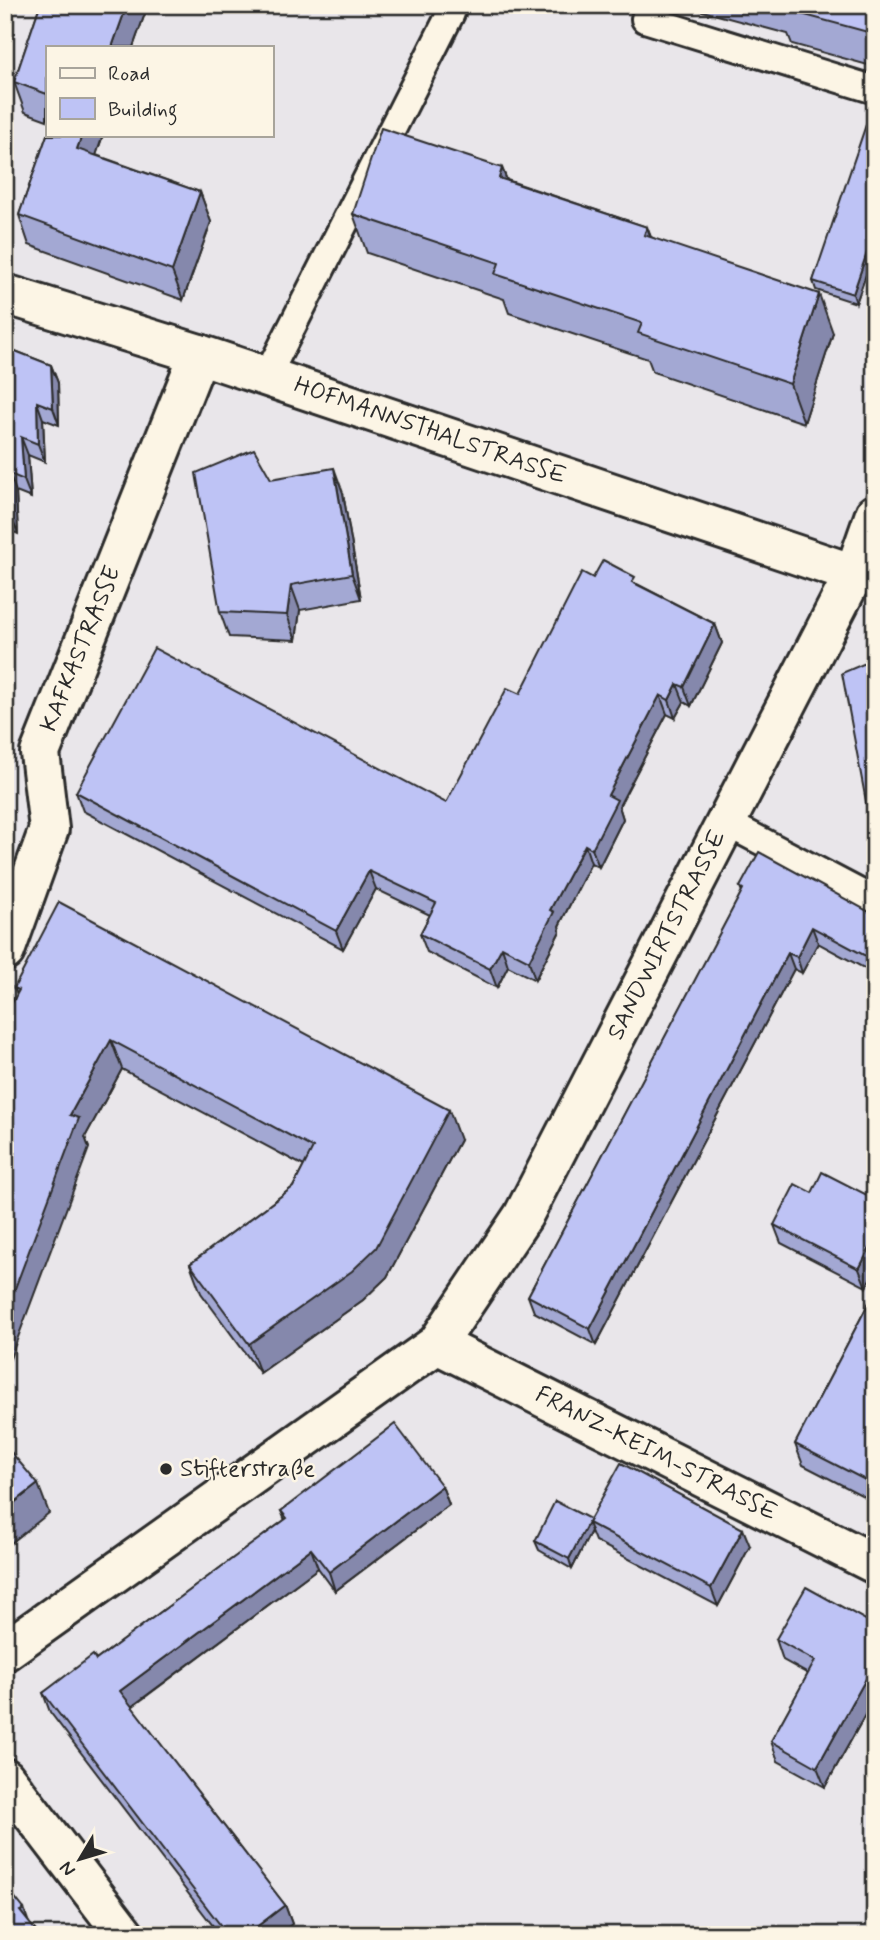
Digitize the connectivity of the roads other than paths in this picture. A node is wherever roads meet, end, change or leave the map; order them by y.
1 (649, 5) edge
2 (451, 13) dead end
3 (875, 90) edge
4 (5, 293) edge
5 (199, 354) junction
6 (267, 376) junction
7 (875, 514) edge
8 (854, 574) junction
9 (725, 822) junction
10 (875, 901) edge
11 (5, 951) edge
12 (437, 1344) junction
13 (875, 1563) edge
14 (5, 1651) edge
15 (5, 1778) edge
16 (125, 1935) edge

1 - 3 lane
2 - 6 lane
4 - 5 street, HOFMANNSTHALSTRASSE
5 - 6 street, HOFMANNSTHALSTRASSE
5 - 11 street, KAFKASTRASSE
6 - 8 street, HOFMANNSTHALSTRASSE
7 - 8 street, SANDWIRTSTRASSE
8 - 9 street, SANDWIRTSTRASSE
9 - 10 lane
9 - 12 street, SANDWIRTSTRASSE
12 - 13 street, FRANZ-KEIM-STRASSE
12 - 14 street
15 - 16 street

